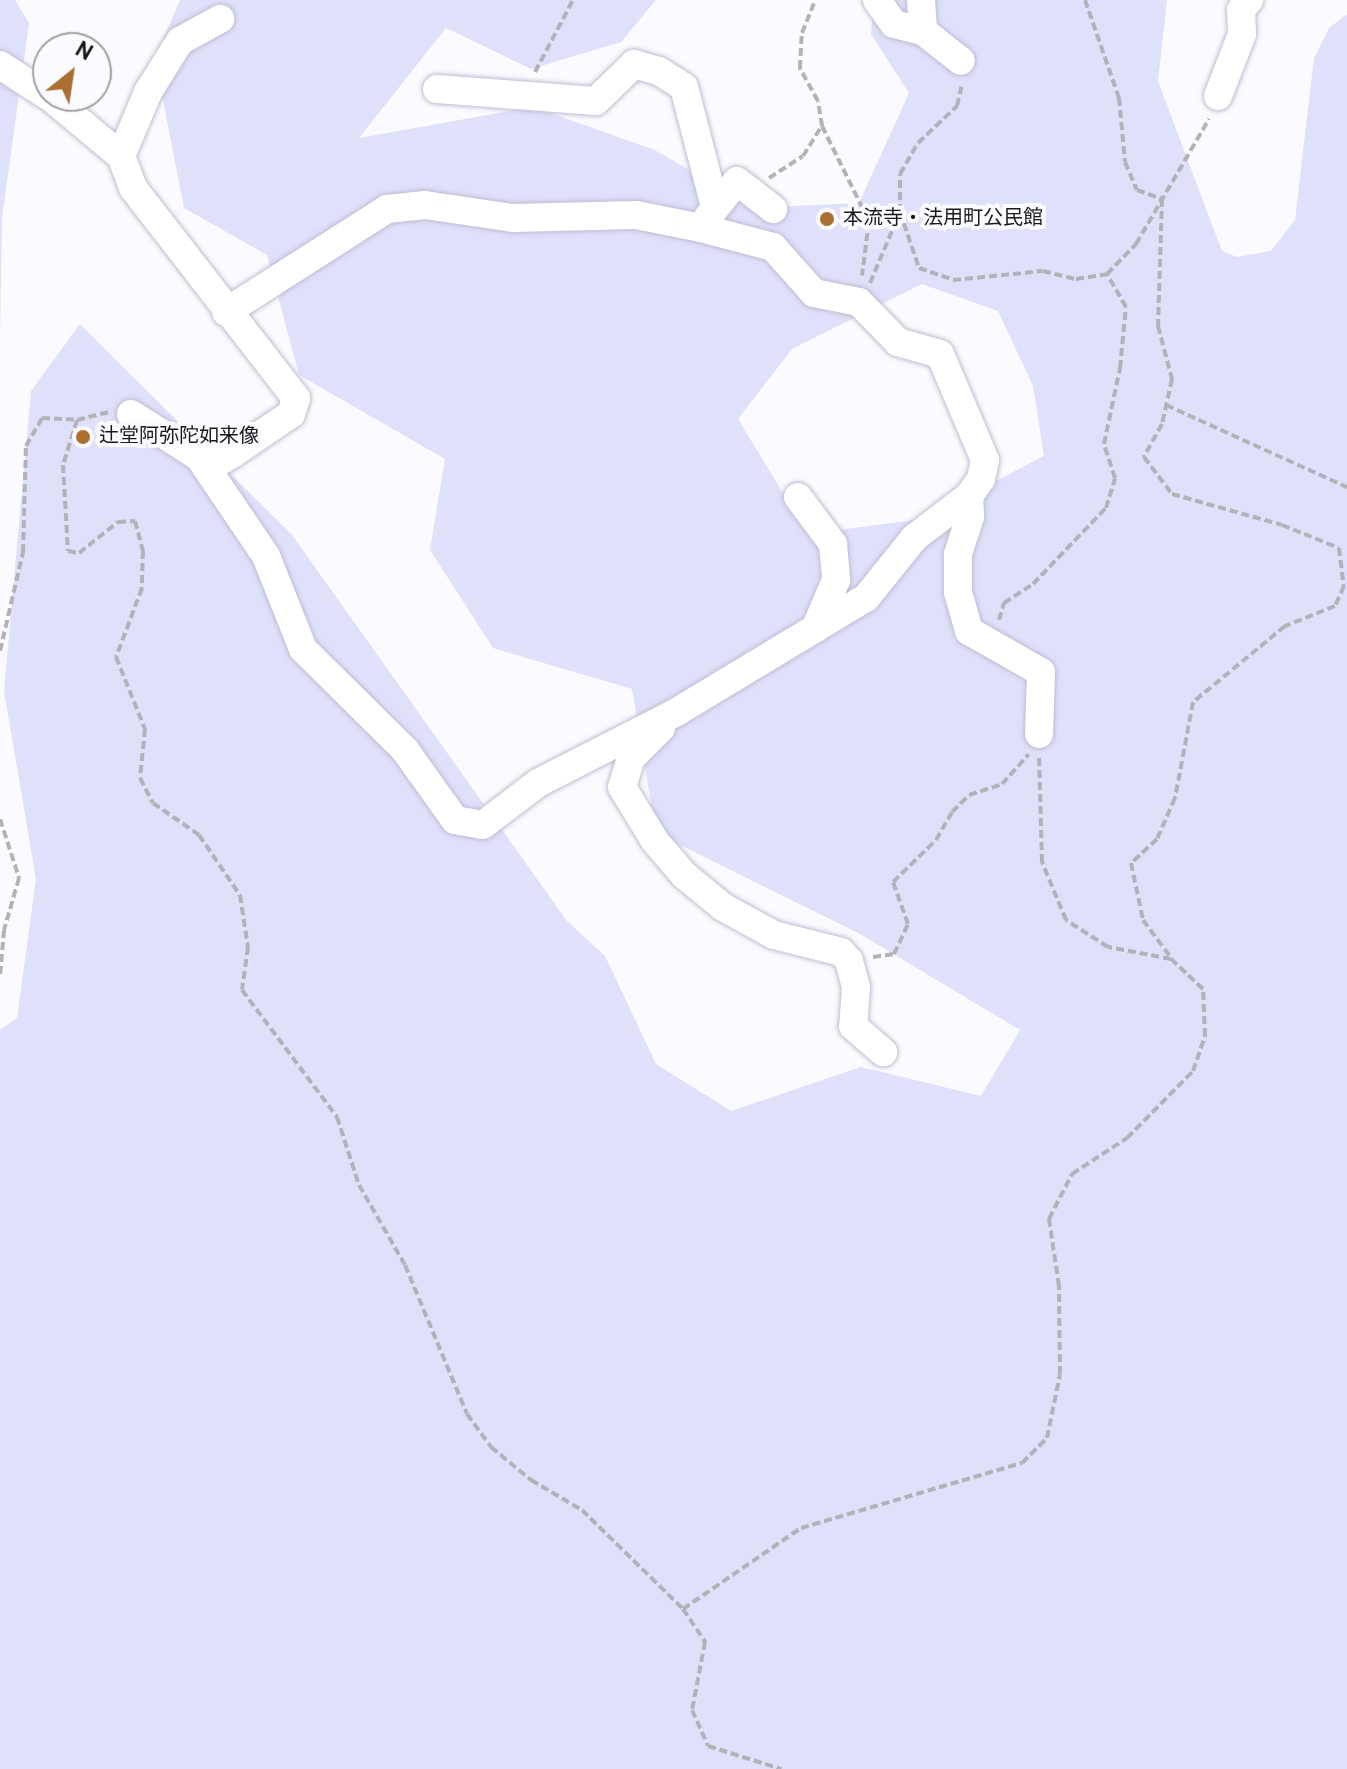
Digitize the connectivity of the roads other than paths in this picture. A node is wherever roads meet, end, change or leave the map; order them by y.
1 (877, 0) edge
2 (921, 0) edge
3 (1249, 0) edge
4 (220, 19) dead end
5 (923, 31) junction
6 (961, 61) road end
7 (0, 65) edge
8 (32, 86) edge
9 (437, 89) dead end
10 (1218, 96) road end
11 (67, 112) edge
12 (121, 156) junction
13 (773, 209) road end
14 (708, 218) junction
15 (226, 312) junction
16 (131, 414) road end
17 (199, 457) junction
18 (969, 496) junction
19 (798, 497) dead end
20 (815, 629) junction
21 (675, 713) junction
22 (1039, 734) road end
23 (883, 1052) dead end

1 - 5 street
2 - 5 street
3 - 10 street
4 - 12 street
5 - 6 street
7 - 8 street
9 - 14 street
11 - 12 street
12 - 15 street
13 - 14 street
14 - 15 street
14 - 18 street
15 - 17 street
16 - 17 street
17 - 21 street
18 - 20 street
18 - 22 street
19 - 20 street
20 - 21 street
21 - 23 street

